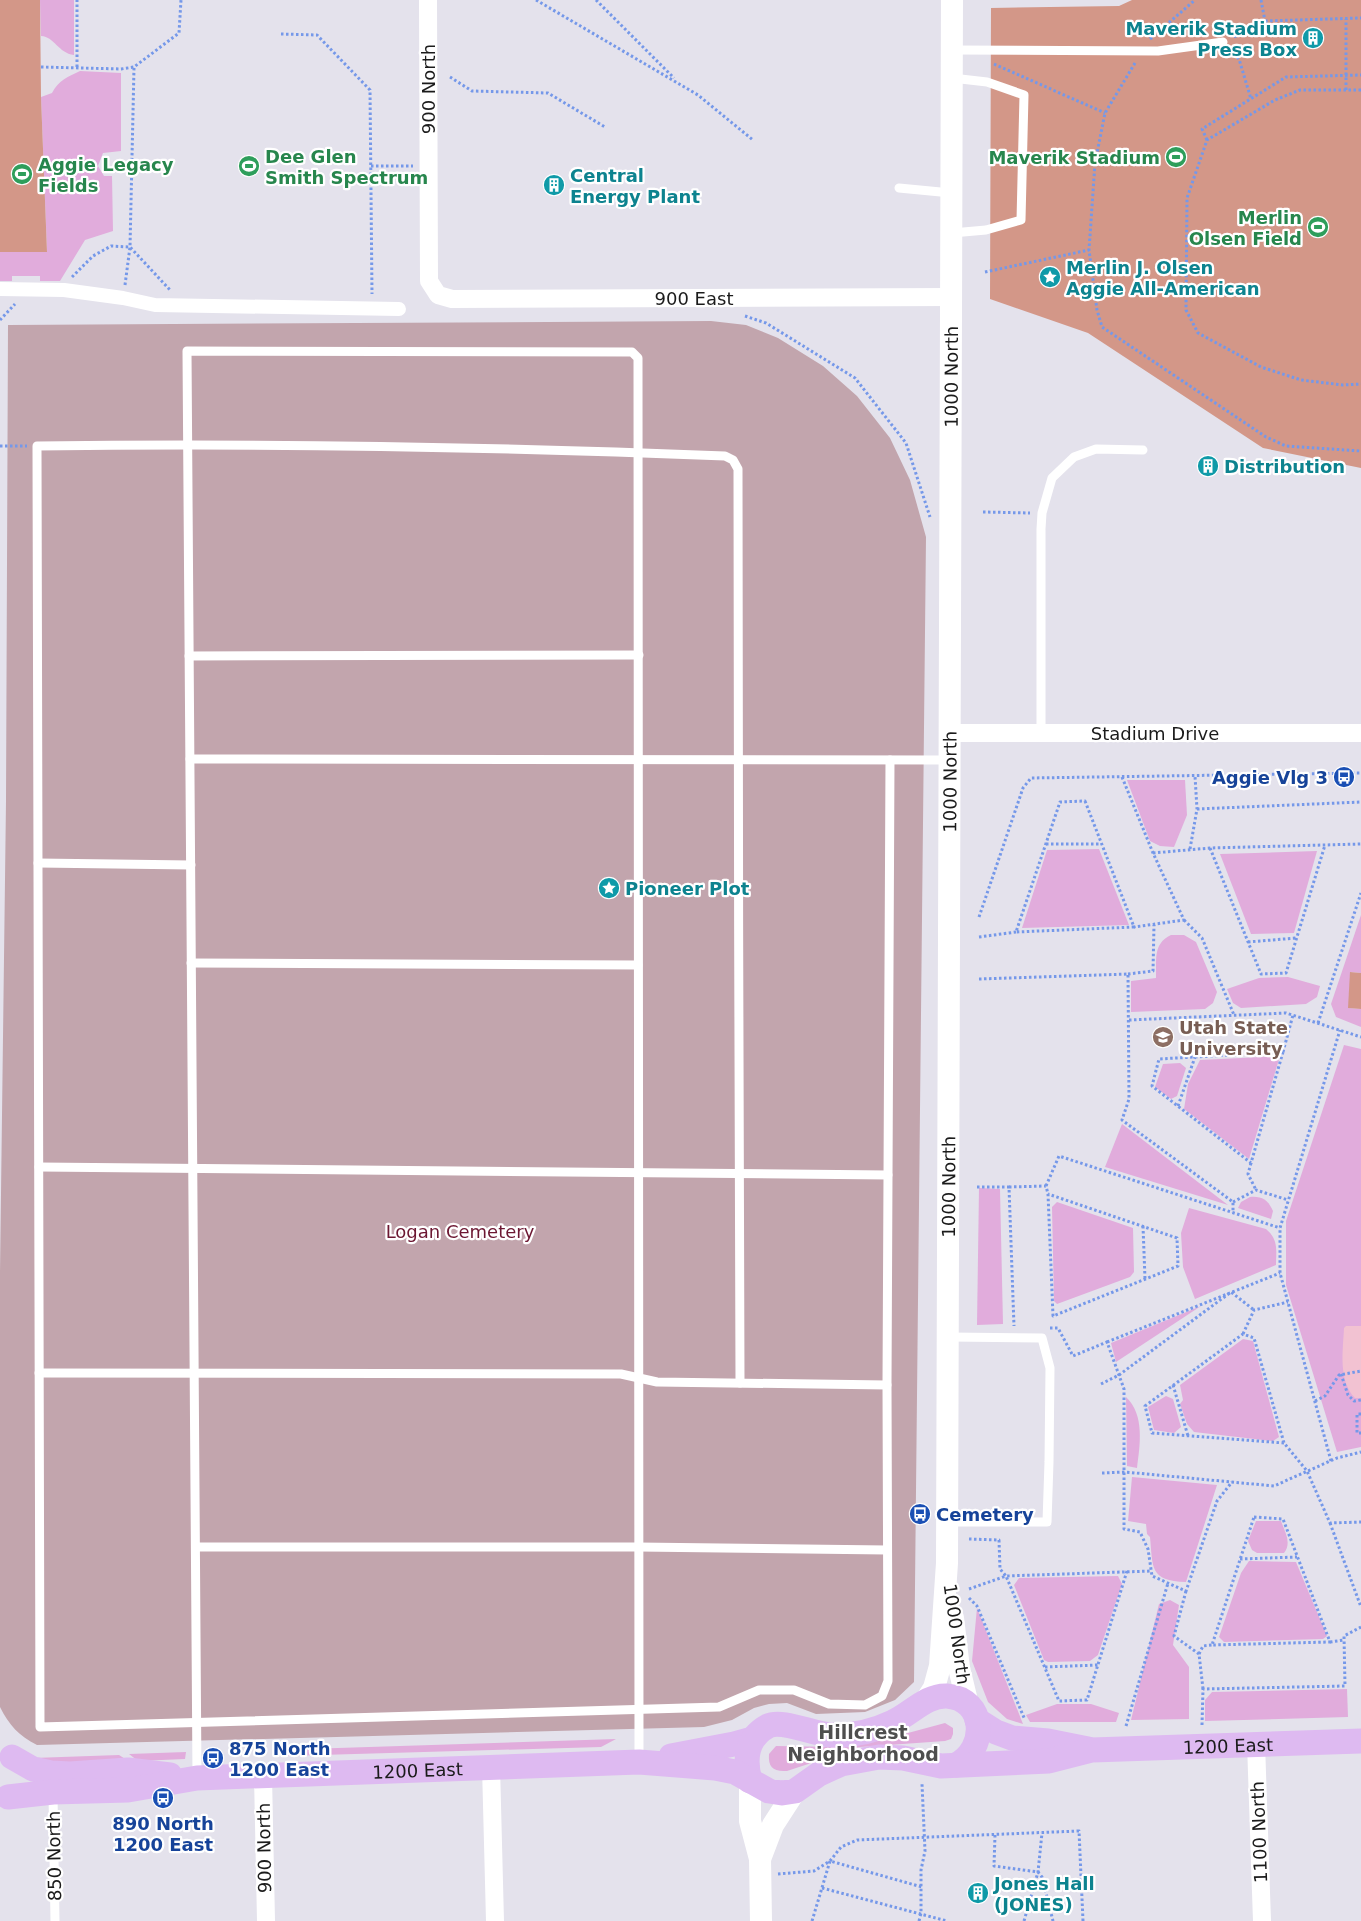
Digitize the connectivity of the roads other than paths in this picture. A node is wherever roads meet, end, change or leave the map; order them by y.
1 (428, 0) edge
2 (952, 0) edge
3 (1223, 42) road end
4 (952, 50) junction
5 (952, 78) junction
6 (899, 188) dead end
7 (952, 193) junction
8 (951, 233) junction
9 (0, 289) edge
10 (438, 295) joint
11 (951, 298) junction
12 (399, 309) dead end
13 (187, 444) junction
14 (1143, 450) dead end
15 (639, 453) junction
16 (639, 655) junction
17 (189, 656) junction
18 (949, 733) junction
19 (1041, 733) junction
20 (1361, 733) edge
21 (190, 759) junction
22 (639, 760) junction
23 (740, 760) junction
24 (890, 760) junction
25 (949, 760) junction
26 (38, 863) junction
27 (190, 865) junction
28 (190, 964) junction
29 (638, 965) junction
30 (39, 1167) junction
31 (193, 1168) junction
32 (639, 1172) junction
33 (738, 1173) junction
34 (888, 1175) junction
35 (947, 1337) junction
36 (39, 1373) junction
37 (194, 1373) junction
38 (639, 1378) junction
39 (740, 1383) junction
40 (887, 1385) junction
41 (947, 1522) junction
42 (196, 1547) junction
43 (638, 1547) junction
44 (887, 1550) junction
45 (947, 1563) junction
46 (925, 1702) junction
47 (639, 1710) junction
48 (973, 1712) junction
49 (197, 1723) junction
50 (752, 1740) junction
51 (1361, 1741) edge
52 (1256, 1743) junction
53 (1092, 1750) junction
54 (6, 1751) edge
55 (639, 1762) junction
56 (956, 1765) junction
57 (491, 1766) junction
58 (263, 1776) junction
59 (197, 1778) junction
60 (750, 1781) junction
61 (53, 1792) junction
62 (795, 1792) junction
63 (4, 1801) edge
64 (768, 1866) junction
65 (55, 1921) edge
66 (266, 1921) edge
67 (495, 1921) edge
68 (760, 1921) edge
69 (1262, 1921) edge

1 - 10 street, 900 North
2 - 4 street, 1000 North
3 - 4 lane
4 - 5 street, 1000 North
5 - 7 street, 1000 North
5 - 8 lane
6 - 7 lane
7 - 8 street, 1000 North
8 - 11 street, 1000 North
9 - 12 street
10 - 11 street, 900 East
11 - 18 street, 1000 North
13 - 15 lane
13 - 15 lane
13 - 17 lane
13 - 26 lane
14 - 19 lane
15 - 16 lane
15 - 23 lane
16 - 17 lane
16 - 22 lane
17 - 21 lane
18 - 19 street, Stadium Drive
18 - 25 street, 1000 North
19 - 20 street, Stadium Drive
21 - 22 lane
21 - 27 lane
22 - 23 lane
22 - 29 lane
23 - 24 lane
23 - 33 lane
24 - 25 lane
24 - 34 lane
25 - 35 street, 1000 North
26 - 27 lane
26 - 30 lane
27 - 28 lane
28 - 29 lane
28 - 31 lane
29 - 32 lane
30 - 31 lane
30 - 36 lane
31 - 32 lane
31 - 37 lane
32 - 33 lane
32 - 38 lane
33 - 34 lane
33 - 39 lane
34 - 40 lane
35 - 41 street, 1000 North
35 - 41 lane
36 - 37 lane
36 - 49 lane
37 - 38 lane
37 - 42 lane
38 - 39 lane
38 - 43 lane
39 - 40 lane
40 - 44 lane
41 - 45 street, 1000 North
42 - 43 lane
42 - 49 lane
43 - 44 lane
43 - 47 lane
44 - 47 lane
45 - 46 street, 1000 North
45 - 48 street, 1000 North
46 - 48 main road, 1200 East
46 - 50 main road, 1200 East
47 - 49 lane
47 - 55 lane
48 - 53 main road, 1200 East
48 - 56 main road
49 - 59 lane
50 - 55 main road, 1200 East
50 - 60 main road
51 - 52 main road, 1200 East
52 - 53 main road, 1200 East
52 - 69 street, 1100 North
53 - 56 main road, 1200 East
54 - 59 main road, 1200 East
54 - 63 main road
55 - 57 main road, 1200 East
55 - 60 main road, 1200 East
56 - 62 main road, 1200 East
57 - 58 main road, 1200 East
57 - 67 street
58 - 59 main road, 1200 East
58 - 66 street, 900 North
59 - 61 main road, 1200 East
60 - 62 main road, 1200 East
60 - 64 street
61 - 63 main road, 1200 East
61 - 65 lane, 850 North
62 - 64 street
64 - 68 street

